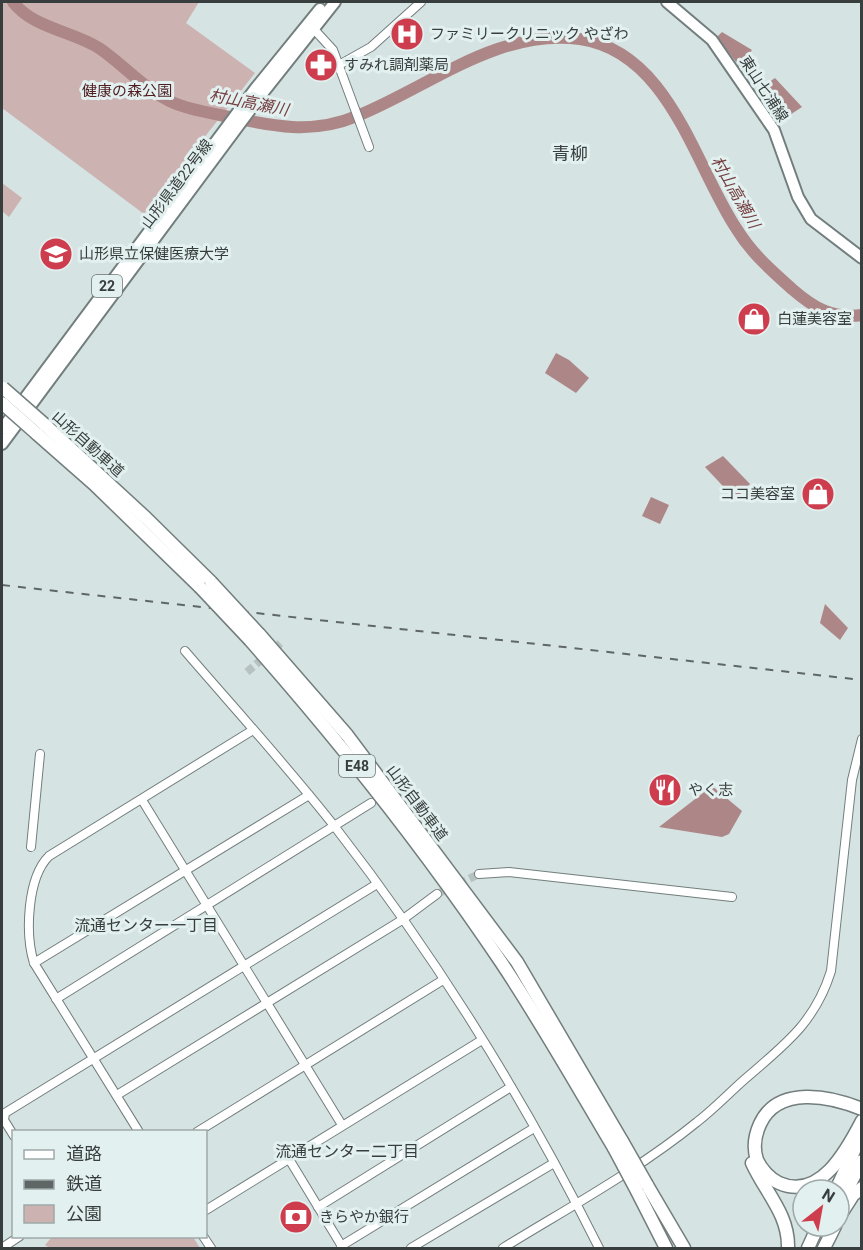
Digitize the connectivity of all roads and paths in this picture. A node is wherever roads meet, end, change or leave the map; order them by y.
1 (326, 2) edge
2 (335, 2) edge
3 (421, 2) edge
4 (667, 2) edge
5 (311, 26) junction
6 (339, 65) junction
7 (259, 91) junction
8 (369, 147) dead end
9 (861, 258) edge
10 (2, 388) edge
11 (2, 403) edge
12 (2, 429) edge
13 (40, 429) junction
14 (2, 444) edge
15 (185, 651) dead end
16 (254, 729) junction
17 (861, 739) edge
18 (40, 754) dead end
19 (309, 795) junction
20 (142, 800) junction
21 (371, 803) dead end
22 (335, 827) junction
23 (32, 847) dead end
24 (185, 871) junction
25 (479, 874) tunnel mouth
26 (377, 884) junction
27 (437, 894) tunnel mouth
28 (732, 897) dead end
29 (207, 905) junction
30 (402, 920) junction
31 (34, 963) junction
32 (244, 966) junction
33 (443, 980) junction
34 (56, 999) junction
35 (267, 1004) junction
36 (482, 1040) junction
37 (93, 1058) junction
38 (306, 1066) junction
39 (511, 1087) junction
40 (117, 1095) junction
41 (843, 1099) junction
42 (861, 1103) edge
43 (861, 1109) edge
44 (861, 1121) edge
45 (342, 1125) junction
46 (534, 1128) junction
47 (138, 1130) edge
48 (199, 1130) edge
49 (12, 1133) edge
50 (861, 1136) edge
51 (289, 1159) junction
52 (861, 1161) edge
53 (554, 1163) junction
54 (842, 1178) edge
55 (851, 1181) edge
56 (642, 1189) junction
57 (576, 1202) junction
58 (318, 1207) junction
59 (207, 1209) edge
60 (18, 1238) edge
61 (342, 1247) edge
62 (2, 1248) edge
63 (411, 1248) edge
64 (503, 1248) edge
65 (598, 1248) edge
66 (666, 1248) edge
67 (679, 1248) edge
68 (684, 1248) edge
69 (788, 1248) edge

1 - 5 main road, 山形県道22号線 / 22
2 - 5 main road, 山形県道22号線 / 22
3 - 6 street
4 - 9 main road, 東山七浦線
5 - 6 street
5 - 7 main road, 山形県道22号線 / 22
6 - 8 street
7 - 12 main road, 山形県道22号線 / 22
7 - 14 main road, 山形県道22号線 / 22
10 - 13 highway, 山形自動車道 / E48, bridge
11 - 13 highway, 山形自動車道 / E48, bridge
13 - 56 highway, 山形自動車道 / E48, bridge
15 - 16 street
16 - 19 street
16 - 20 street
17 - 57 street
18 - 23 street
19 - 22 street
19 - 24 street
20 - 24 street
20 - 31 street
21 - 22 street
22 - 26 street
22 - 29 street
24 - 29 street
24 - 31 street
25 - 28 street
26 - 30 street
26 - 32 street
27 - 30 street
29 - 32 street
29 - 34 street
30 - 33 street
30 - 35 street
31 - 34 street
32 - 35 street
32 - 37 street
33 - 36 street
33 - 38 street
34 - 37 street
35 - 38 street
35 - 40 street
36 - 39 street
36 - 45 street
37 - 40 street
37 - 49 street
38 - 45 street
38 - 48 street
39 - 46 street
39 - 58 street
40 - 47 street
41 - 42 highway
41 - 43 highway
41 - 44 highway
41 - 69 highway
45 - 51 street
46 - 53 street
46 - 61 street
50 - 54 highway
51 - 58 street
51 - 59 street
52 - 55 highway
53 - 57 street
53 - 63 street
56 - 66 highway, 山形自動車道 / E48
56 - 67 highway, 山形自動車道 / E48
56 - 68 highway
57 - 64 street
57 - 65 street
58 - 61 street
60 - 62 street

